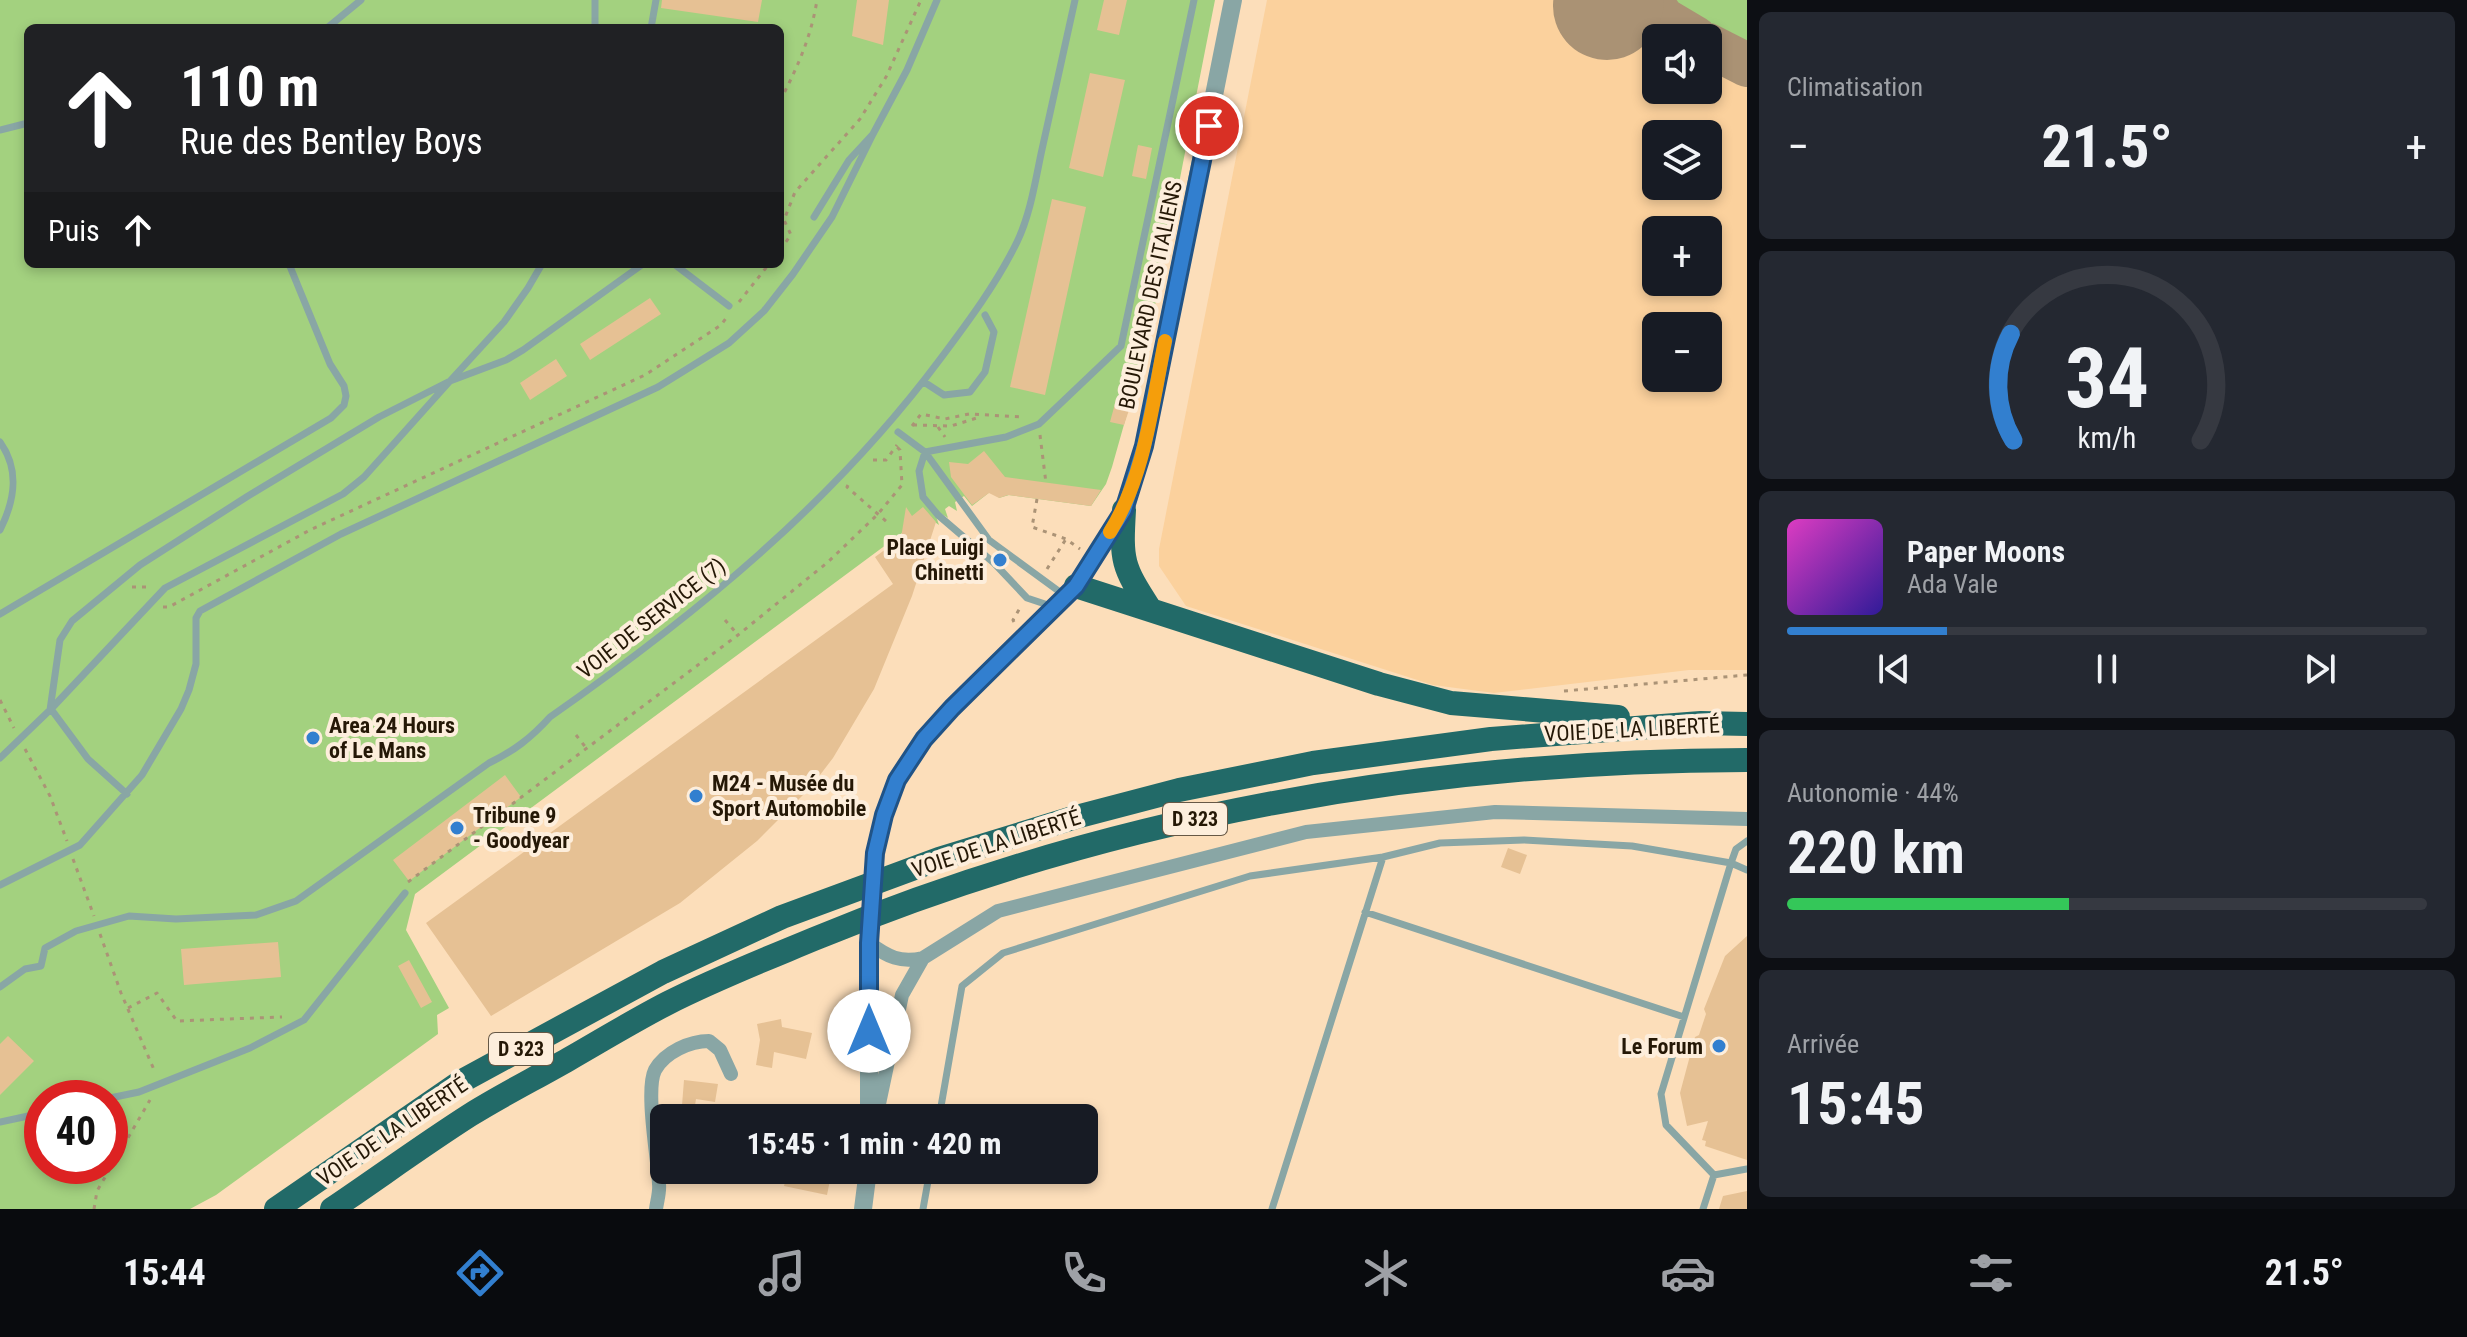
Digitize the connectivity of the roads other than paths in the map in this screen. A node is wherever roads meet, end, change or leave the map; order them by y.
1 (361, 0) edge
2 (595, 0) edge
3 (656, 0) edge
4 (937, 0) edge
5 (1075, 0) edge
6 (1194, 0) edge
7 (1233, 0) edge
8 (332, 24) edge
9 (595, 24) edge
10 (652, 24) edge
11 (24, 124) edge
12 (0, 130) edge
13 (873, 134) junction
14 (814, 217) dead end
15 (291, 268) edge
16 (539, 268) edge
17 (637, 268) edge
18 (679, 268) edge
19 (729, 306) dead end
20 (985, 315) dead end
21 (450, 381) junction
22 (924, 382) junction
23 (898, 432) dead end
24 (0, 442) edge
25 (925, 452) junction
26 (1124, 510) junction
27 (0, 530) edge
28 (1066, 597) junction
29 (1150, 609) junction
30 (0, 614) edge
31 (51, 710) junction
32 (1701, 723) junction
33 (1747, 724) edge
34 (0, 758) edge
35 (1747, 760) edge
36 (127, 794) junction
37 (1747, 819) edge
38 (1747, 841) edge
39 (1383, 857) junction
40 (1731, 863) junction
41 (1747, 870) edge
42 (0, 885) edge
43 (405, 889) road end
44 (1365, 912) junction
45 (869, 943) junction
46 (923, 958) junction
47 (0, 987) edge
48 (1684, 1017) junction
49 (731, 1074) dead end
50 (128, 1094) edge
51 (869, 1104) edge
52 (879, 1104) edge
53 (941, 1104) edge
54 (24, 1117) edge
55 (0, 1122) edge
56 (1747, 1169) edge
57 (1714, 1175) junction
58 (866, 1184) edge
59 (927, 1184) edge
60 (276, 1209) edge
61 (332, 1209) edge
62 (656, 1209) edge
63 (863, 1209) edge
64 (923, 1209) edge
65 (1272, 1209) edge
66 (1703, 1209) edge

1 - 8 lane
2 - 9 lane
3 - 10 lane
4 - 13 lane
5 - 22 lane, VOIE DE SERVICE (7)
6 - 25 lane
7 - 26 street, BOULEVARD DES ITALIENS
11 - 12 lane
13 - 14 lane
13 - 36 lane
15 - 30 lane
16 - 21 lane
17 - 21 lane
18 - 19 lane
20 - 22 lane
21 - 31 lane
21 - 31 lane
22 - 47 lane, VOIE DE SERVICE (7)
23 - 25 lane
24 - 27 lane
25 - 28 lane
25 - 28 lane
26 - 28 street, BOULEVARD DES ITALIENS
26 - 29 highway
28 - 29 highway
28 - 45 street, BOULEVARD DES ITALIENS
29 - 32 highway
31 - 34 lane
31 - 36 lane
32 - 33 highway, VOIE DE LA LIBERTÉ / D 323
32 - 60 highway, VOIE DE LA LIBERTÉ / D 323
35 - 61 highway, VOIE DE LA LIBERTÉ / D 323
36 - 42 lane
37 - 46 street
38 - 40 lane
39 - 40 lane
39 - 44 lane
39 - 53 lane
40 - 41 lane
40 - 48 lane
43 - 50 lane
44 - 48 lane
44 - 65 lane
45 - 46 street
45 - 51 street, BOULEVARD DES ITALIENS
46 - 52 street
48 - 57 lane
49 - 62 street
54 - 55 lane
56 - 57 lane
57 - 66 lane
58 - 63 street
59 - 64 lane

